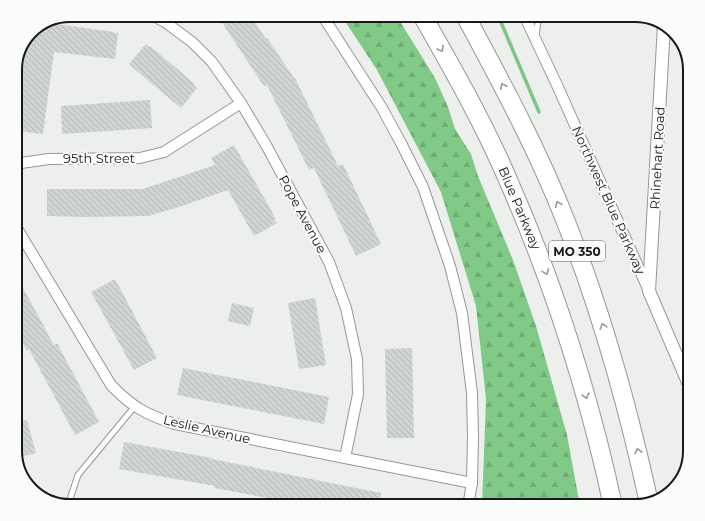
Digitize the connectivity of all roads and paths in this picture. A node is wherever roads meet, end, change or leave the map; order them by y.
1 (165, 22) edge
2 (327, 22) edge
3 (426, 22) edge
4 (469, 22) edge
5 (527, 22) edge
6 (538, 22) edge
7 (664, 32) edge
8 (535, 39) junction
9 (241, 103) junction
10 (22, 163) edge
11 (22, 237) edge
12 (649, 291) junction
13 (683, 371) edge
14 (135, 406) junction
15 (345, 458) junction
16 (604, 463) junction
17 (644, 476) junction
18 (472, 483) junction
19 (658, 493) edge
20 (648, 497) edge
21 (70, 499) edge
22 (469, 499) edge
23 (602, 499) edge
24 (612, 499) edge

1 - 9 street, Pope Avenue
2 - 18 street
3 -> 16 highway, Blue Parkway / MO 350
17 -> 4 highway, MO 350
5 - 8 street, Northwest Blue Parkway
6 - 8 lane
7 - 12 street, Rhinehart Road
8 - 12 street, Northwest Blue Parkway
9 - 10 street, 95th Street
9 - 15 street, Pope Avenue
11 - 14 street, Leslie Avenue
12 - 13 street, Northwest Blue Parkway
14 - 15 street, Leslie Avenue
14 - 21 lane
15 - 18 street, Leslie Avenue
16 - 23 highway
16 - 24 highway, Blue Parkway / MO 350
17 - 19 highway
17 - 20 highway, MO 350
18 - 22 street

